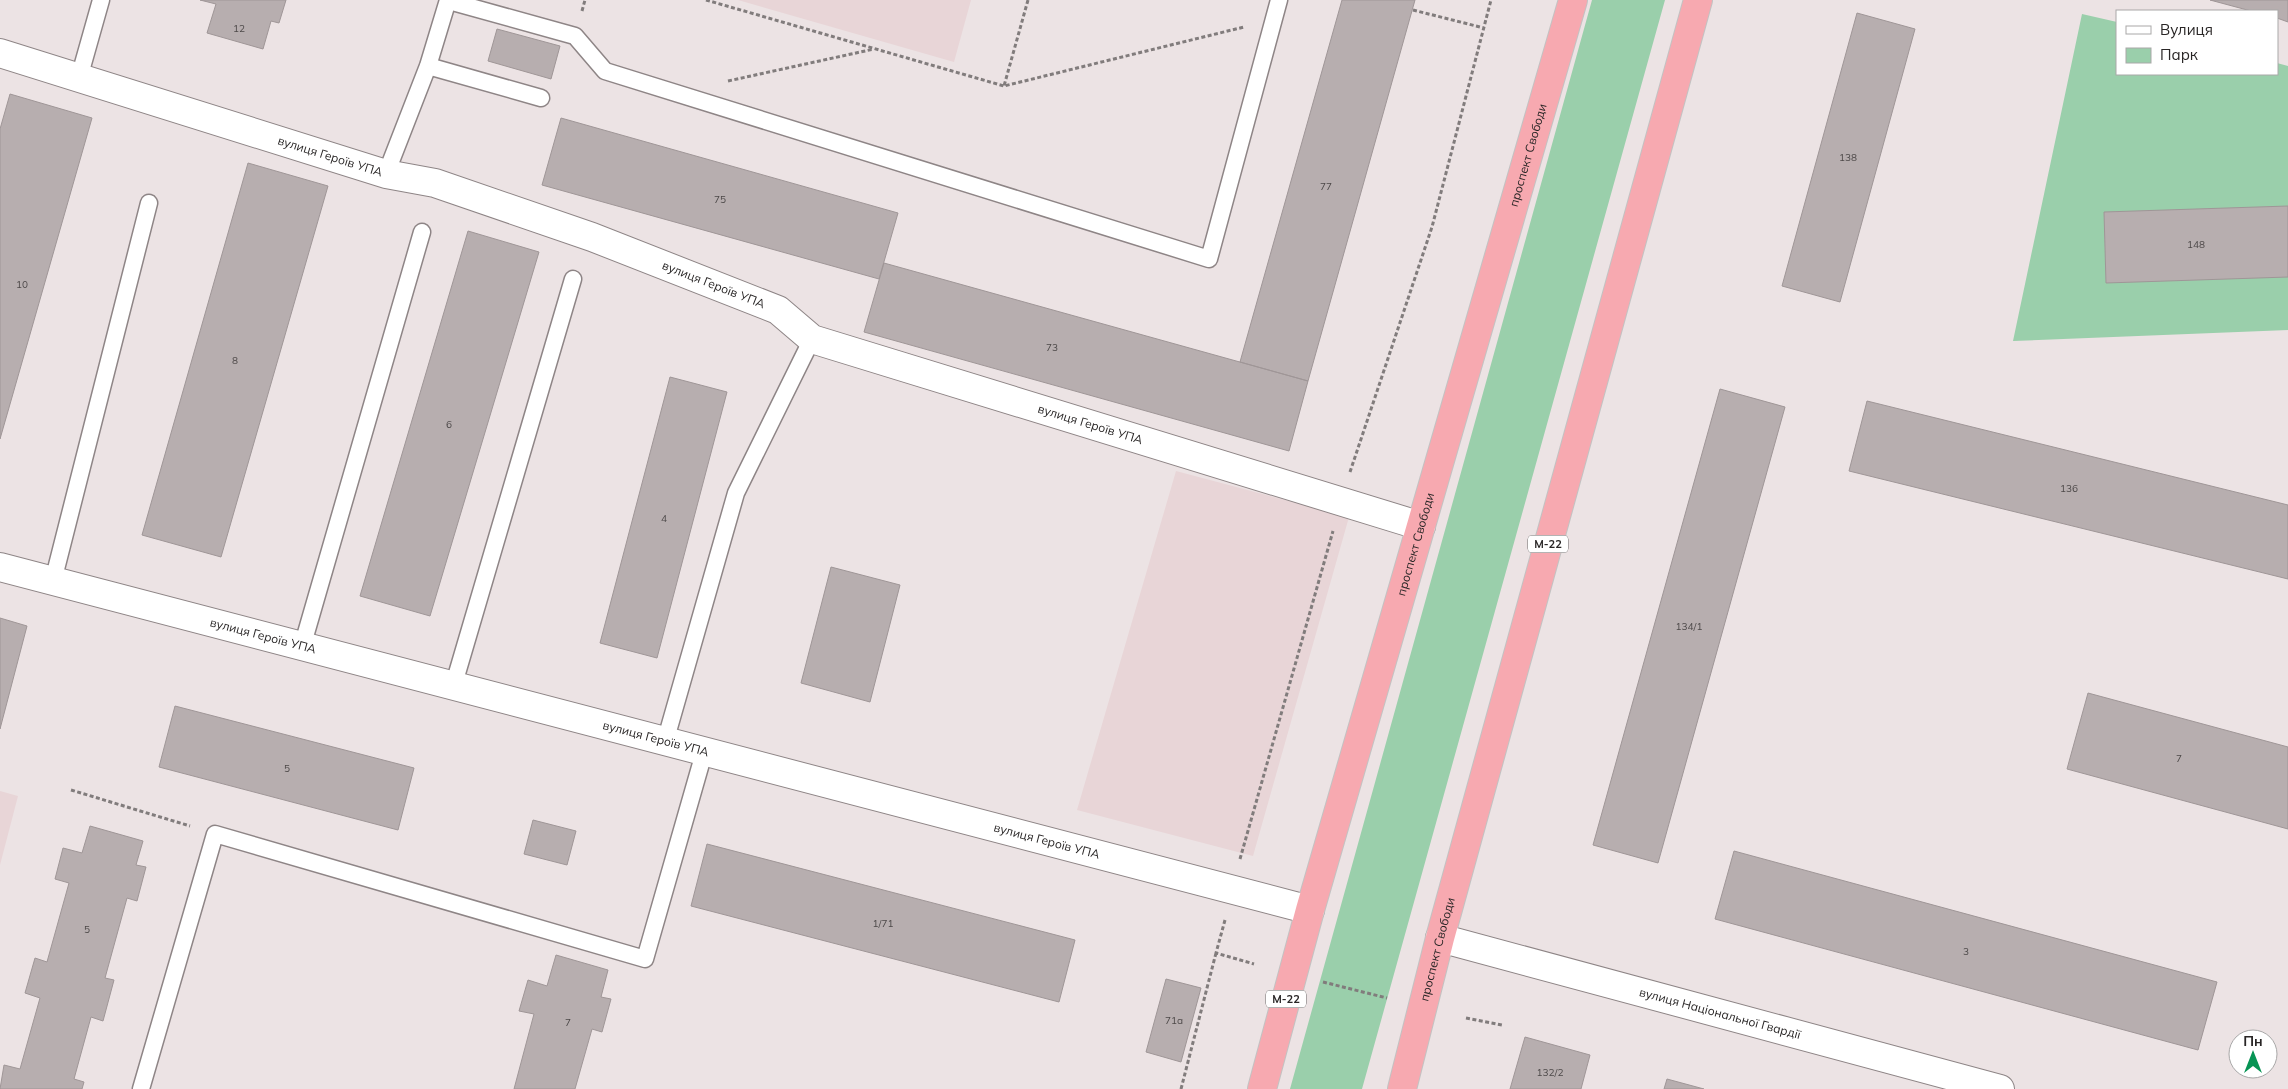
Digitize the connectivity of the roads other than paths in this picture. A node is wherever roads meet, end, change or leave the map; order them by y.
1 (102, 0) edge
2 (449, 0) edge
3 (1279, 0) edge
4 (1573, 0) edge
5 (1698, 0) edge
6 (0, 53) edge
7 (428, 66) junction
8 (80, 78) junction
9 (541, 98) dead end
10 (386, 174) junction
11 (149, 204) dead end
12 (422, 232) dead end
13 (573, 279) dead end
14 (812, 339) junction
15 (1421, 526) junction
16 (0, 567) edge
17 (53, 581) junction
18 (302, 648) junction
19 (453, 687) junction
20 (665, 742) junction
21 (704, 753) junction
22 (1310, 910) junction
23 (1440, 938) junction
24 (141, 1089) edge
25 (1262, 1089) edge
26 (1402, 1089) edge
27 (2000, 1089) edge

1 - 8 lane
2 - 3 lane
2 - 7 lane
4 - 15 highway, проспект Свободи / М-22
5 - 23 highway, проспект Свободи / М-22
6 - 8 street, вулиця Героїв УПА
7 - 9 lane
7 - 10 lane
8 - 10 street, вулиця Героїв УПА
10 - 14 street, вулиця Героїв УПА
11 - 17 lane
12 - 18 lane
13 - 19 lane
14 - 15 street, вулиця Героїв УПА
14 - 20 lane
15 - 22 highway, проспект Свободи / М-22
16 - 17 street, вулиця Героїв УПА
17 - 18 street, вулиця Героїв УПА
18 - 19 street, вулиця Героїв УПА
19 - 20 street, вулиця Героїв УПА
20 - 21 street, вулиця Героїв УПА
21 - 22 street, вулиця Героїв УПА
21 - 24 lane
22 - 25 highway, проспект Свободи / М-22
23 - 26 highway, проспект Свободи / М-22
23 - 27 street, вулиця Національної Гвардії

